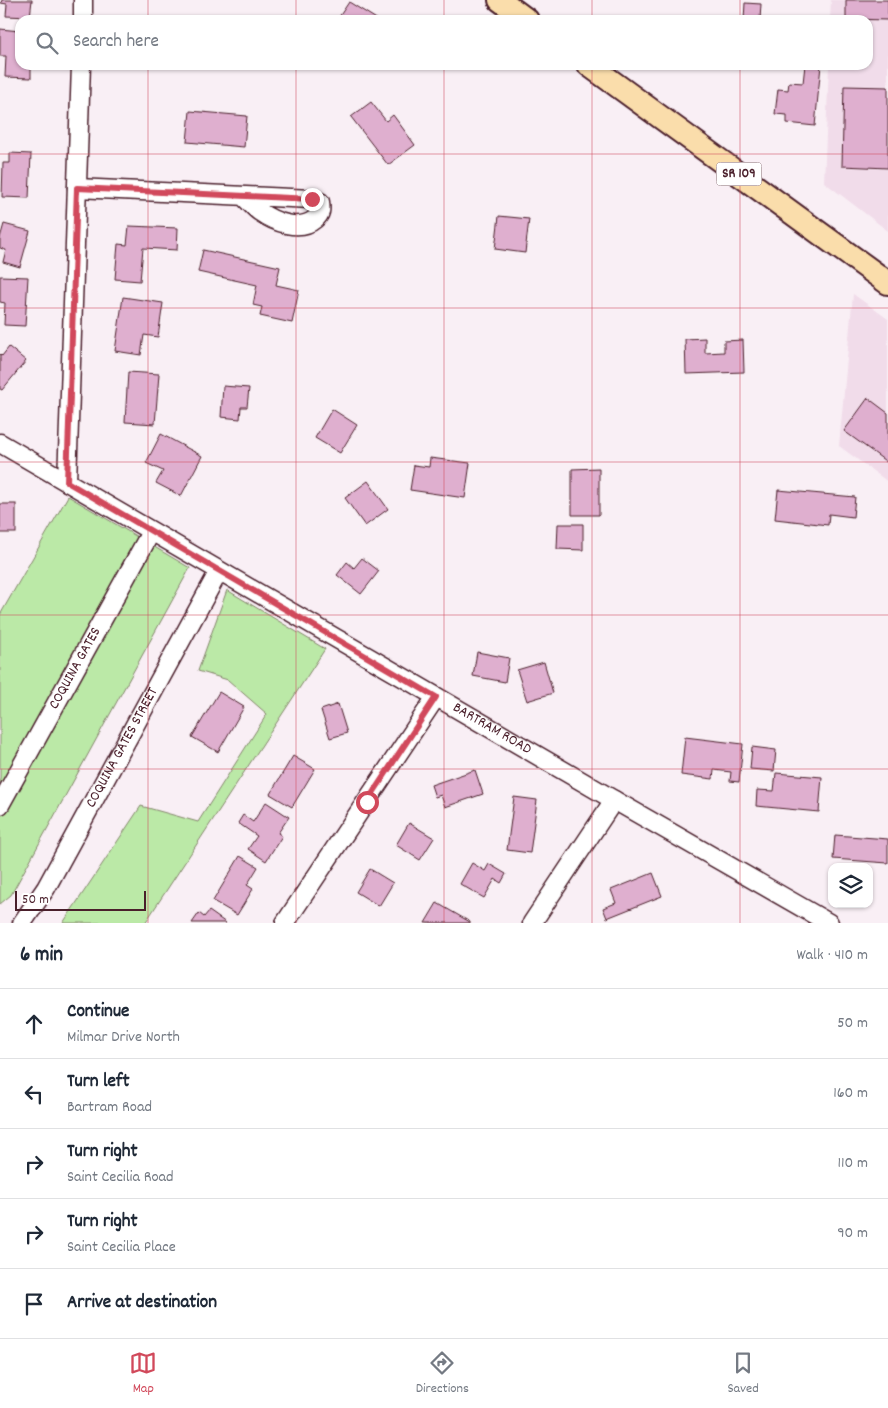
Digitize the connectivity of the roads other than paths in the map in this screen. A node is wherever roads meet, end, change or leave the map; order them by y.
1 (83, 0) edge
2 (500, 0) edge
3 (83, 15) edge
4 (521, 15) edge
5 (81, 70) edge
6 (597, 70) edge
7 (77, 188) junction
8 (243, 196) dead end
9 (888, 283) edge
10 (0, 443) edge
11 (67, 482) junction
12 (151, 532) junction
13 (219, 571) junction
14 (436, 697) junction
15 (614, 800) junction
16 (0, 805) edge
17 (824, 922) edge
18 (22, 923) edge
19 (286, 923) edge
20 (532, 923) edge

1 - 3 street
2 - 4 main road
5 - 7 street
6 - 9 main road, SR 109
7 - 8 street
7 - 11 street
10 - 11 street, BARTRAM ROAD
11 - 12 street, BARTRAM ROAD
12 - 13 street, BARTRAM ROAD
12 - 16 street, COQUINA GATES
13 - 14 street, BARTRAM ROAD
13 - 18 street, COQUINA GATES STREET
14 - 15 street, BARTRAM ROAD
14 - 19 street
15 - 17 street, BARTRAM ROAD
15 - 20 street

